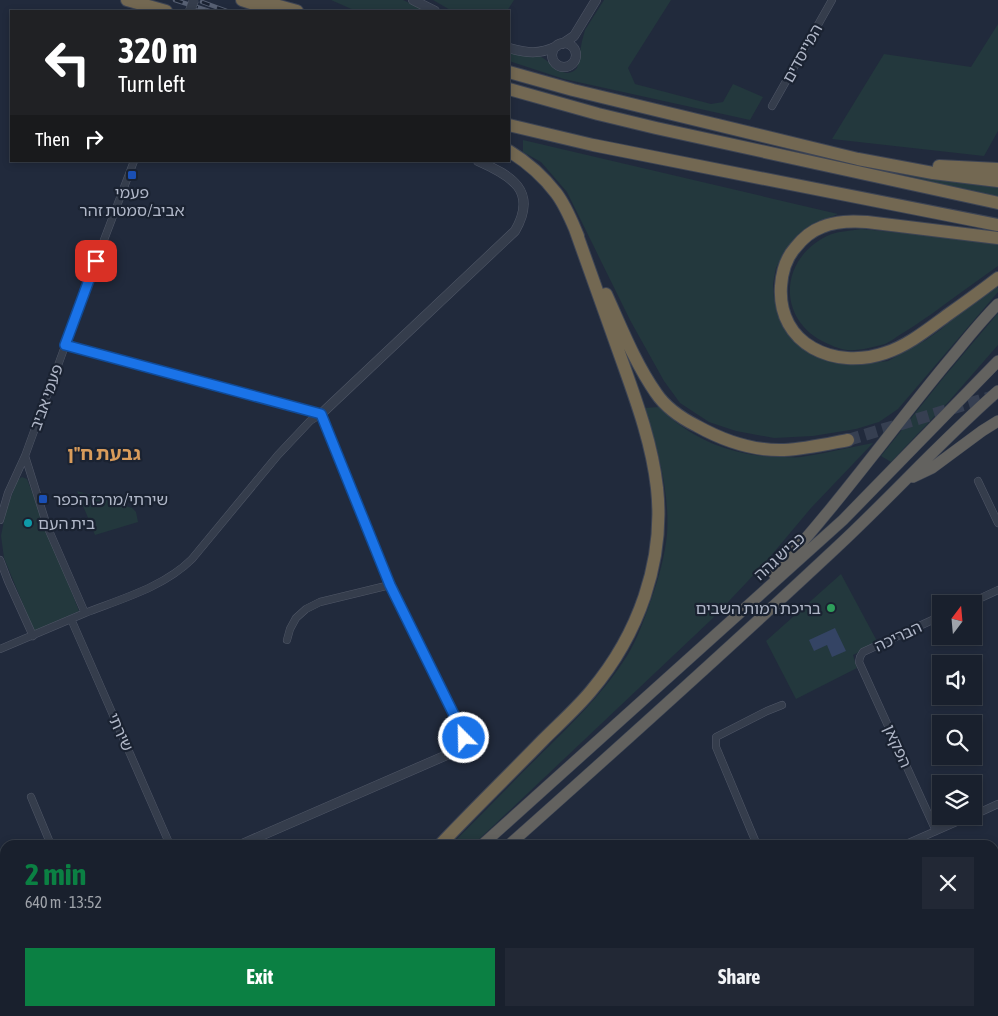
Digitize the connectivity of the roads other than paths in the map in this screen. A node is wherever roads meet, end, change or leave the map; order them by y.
1 (127, 0) edge
2 (242, 0) edge
3 (257, 0) edge
4 (413, 0) edge
5 (596, 0) edge
6 (832, 0) edge
7 (161, 10) edge
8 (272, 10) edge
9 (292, 10) edge
10 (432, 10) edge
11 (574, 36) junction
12 (559, 45) junction
13 (510, 48) edge
14 (574, 49) junction
15 (538, 53) junction
16 (554, 60) junction
17 (510, 72) edge
18 (510, 89) edge
19 (772, 106) dead end
20 (510, 124) edge
21 (808, 148) junction
22 (510, 152) edge
23 (134, 162) edge
24 (480, 162) edge
25 (998, 169) edge
26 (998, 181) edge
27 (998, 203) edge
28 (998, 225) edge
29 (575, 229) junction
30 (998, 238) edge
31 (998, 278) edge
32 (998, 304) edge
33 (65, 345) junction
34 (998, 361) edge
35 (998, 391) edge
36 (321, 414) junction
37 (998, 421) edge
38 (848, 440) tunnel mouth
39 (25, 456) junction
40 (905, 480) junction
41 (978, 482) dead end
42 (0, 520) edge
43 (998, 523) edge
44 (0, 560) edge
45 (390, 585) junction
46 (998, 590) edge
47 (982, 597) edge
48 (85, 613) junction
49 (71, 619) junction
50 (932, 620) edge
51 (33, 636) junction
52 (712, 639) junction
53 (287, 640) dead end
54 (0, 650) edge
55 (859, 662) joint
56 (782, 705) dead end
57 (31, 797) dead end
58 (998, 804) edge
59 (982, 811) edge
60 (950, 825) edge
61 (936, 831) junction
62 (49, 840) edge
63 (168, 840) edge
64 (251, 840) edge
65 (445, 840) edge
66 (488, 840) edge
67 (515, 840) edge
68 (755, 840) edge
69 (916, 840) edge

1 - 7 highway
2 - 8 highway
3 - 9 highway
4 - 10 street
5 - 11 street
6 - 19 street, המייסדים
11 - 12 street
11 - 14 street
12 - 14 street
12 - 15 street
12 - 16 street
13 - 15 street
14 - 16 street
15 - 16 street
17 - 21 highway
18 - 27 highway
20 - 28 highway
21 - 25 highway
21 - 26 highway
22 - 29 highway
23 - 33 street, פעמי אביב
24 - 36 street
29 - 38 highway
29 - 65 highway
30 - 31 highway
32 - 52 highway
33 - 36 street
33 - 39 street, פעמי אביב
34 - 52 highway, כביש גהה
35 - 40 highway, כביש גהה
36 - 45 street
36 - 48 street
37 - 40 highway
39 - 42 street, פעמי אביב
39 - 48 street
40 - 67 highway, כביש גהה
41 - 43 street
44 - 51 street
45 - 53 street
45 - 64 street
46 - 47 street
48 - 49 street
49 - 51 street
49 - 63 street, שירתי
50 - 55 street, הבריכה
51 - 54 street
52 - 66 highway, כביש גהה
55 - 61 street, הפקאן
56 - 68 street
57 - 62 street
58 - 59 street
60 - 61 street
61 - 69 street

